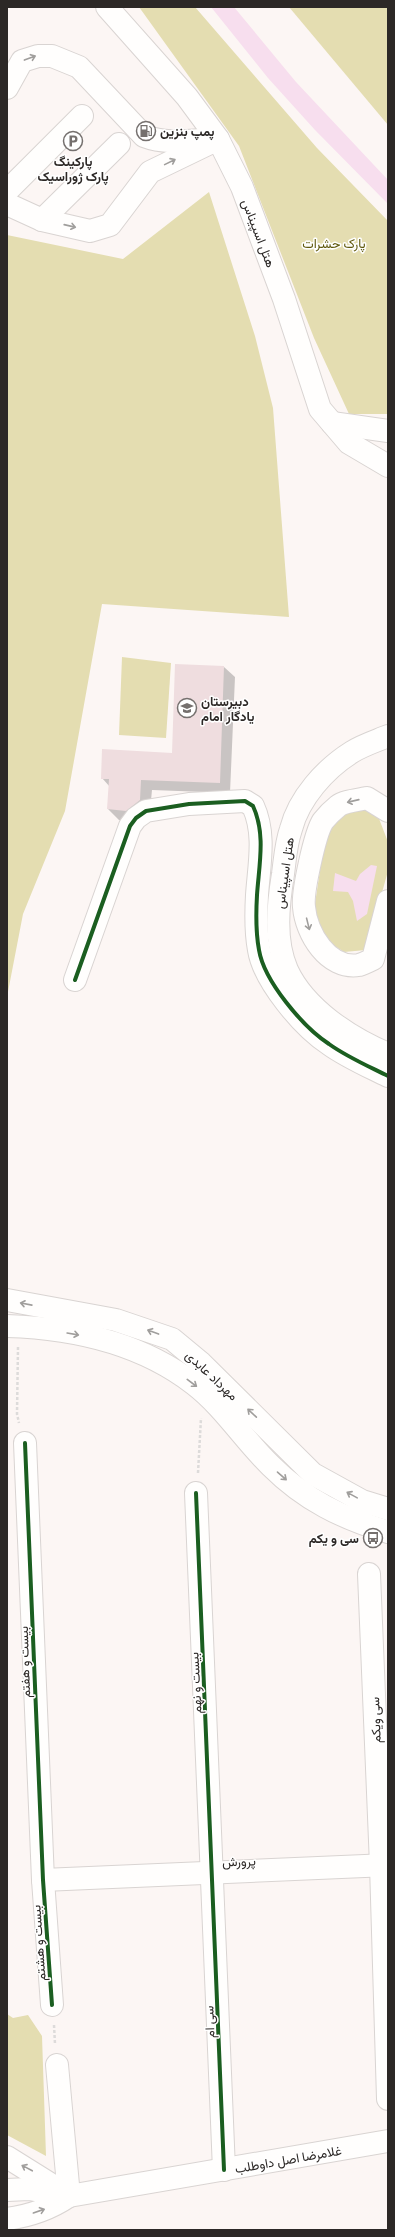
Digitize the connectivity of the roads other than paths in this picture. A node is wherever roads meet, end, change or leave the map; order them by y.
1 (106, 7) edge
2 (7, 88) edge
3 (82, 116) dead end
4 (218, 139) junction
5 (119, 144) dead end
6 (7, 191) edge
7 (7, 204) edge
8 (42, 220) junction
9 (332, 423) junction
10 (388, 431) edge
11 (388, 466) edge
12 (388, 736) edge
13 (388, 811) edge
14 (287, 846) junction
15 (312, 852) junction
16 (279, 899) junction
17 (304, 901) junction
18 (388, 901) edge
19 (75, 980) dead end
20 (388, 1054) edge
21 (388, 1076) edge
22 (7, 1300) edge
23 (7, 1326) edge
24 (25, 1443) dead end
25 (196, 1493) road end
26 (388, 1509) edge
27 (388, 1532) edge
28 (369, 1574) dead end
29 (385, 1865) edge
30 (213, 1872) junction
31 (43, 1880) junction
32 (52, 2005) road end
33 (57, 2064) road end
34 (388, 2098) edge
35 (388, 2140) edge
36 (7, 2157) edge
37 (224, 2170) junction
38 (7, 2190) edge
39 (69, 2196) junction
40 (7, 2219) edge

1 - 4 street, هتل اسپیناس
2 -> 4 street
3 - 6 street
8 -> 4 street
4 - 9 street, هتل اسپیناس
5 - 8 street
7 - 8 street
9 - 10 street
9 - 11 street, هتل اسپیناس
12 - 14 street, هتل اسپیناس
13 -> 15 street
14 - 15 street
14 - 16 street, هتل اسپیناس
15 - 17 street
16 - 17 street
16 - 20 street, هتل اسپیناس
17 -> 18 street
19 - 21 street
26 -> 22 street, مهرداد عابدی
23 -> 27 street, مهرداد عابدی
24 - 31 street, بیست و هفتم
25 - 30 street, بیست و نهم
28 - 29 street, سی ویکم
29 - 30 street, پرورش
29 - 34 street, سی ویکم
30 - 31 street, پرورش
30 - 37 street, سی ام
31 - 32 street, بیست و هشتم
33 - 39 street
35 - 37 street, غلامرضا اصل داوطلب
39 -> 36 street
37 - 39 street, غلامرضا اصل داوطلب
38 - 39 street, غلامرضا اصل داوطلب
40 -> 39 street, غلامرضا اصل داوطلب

